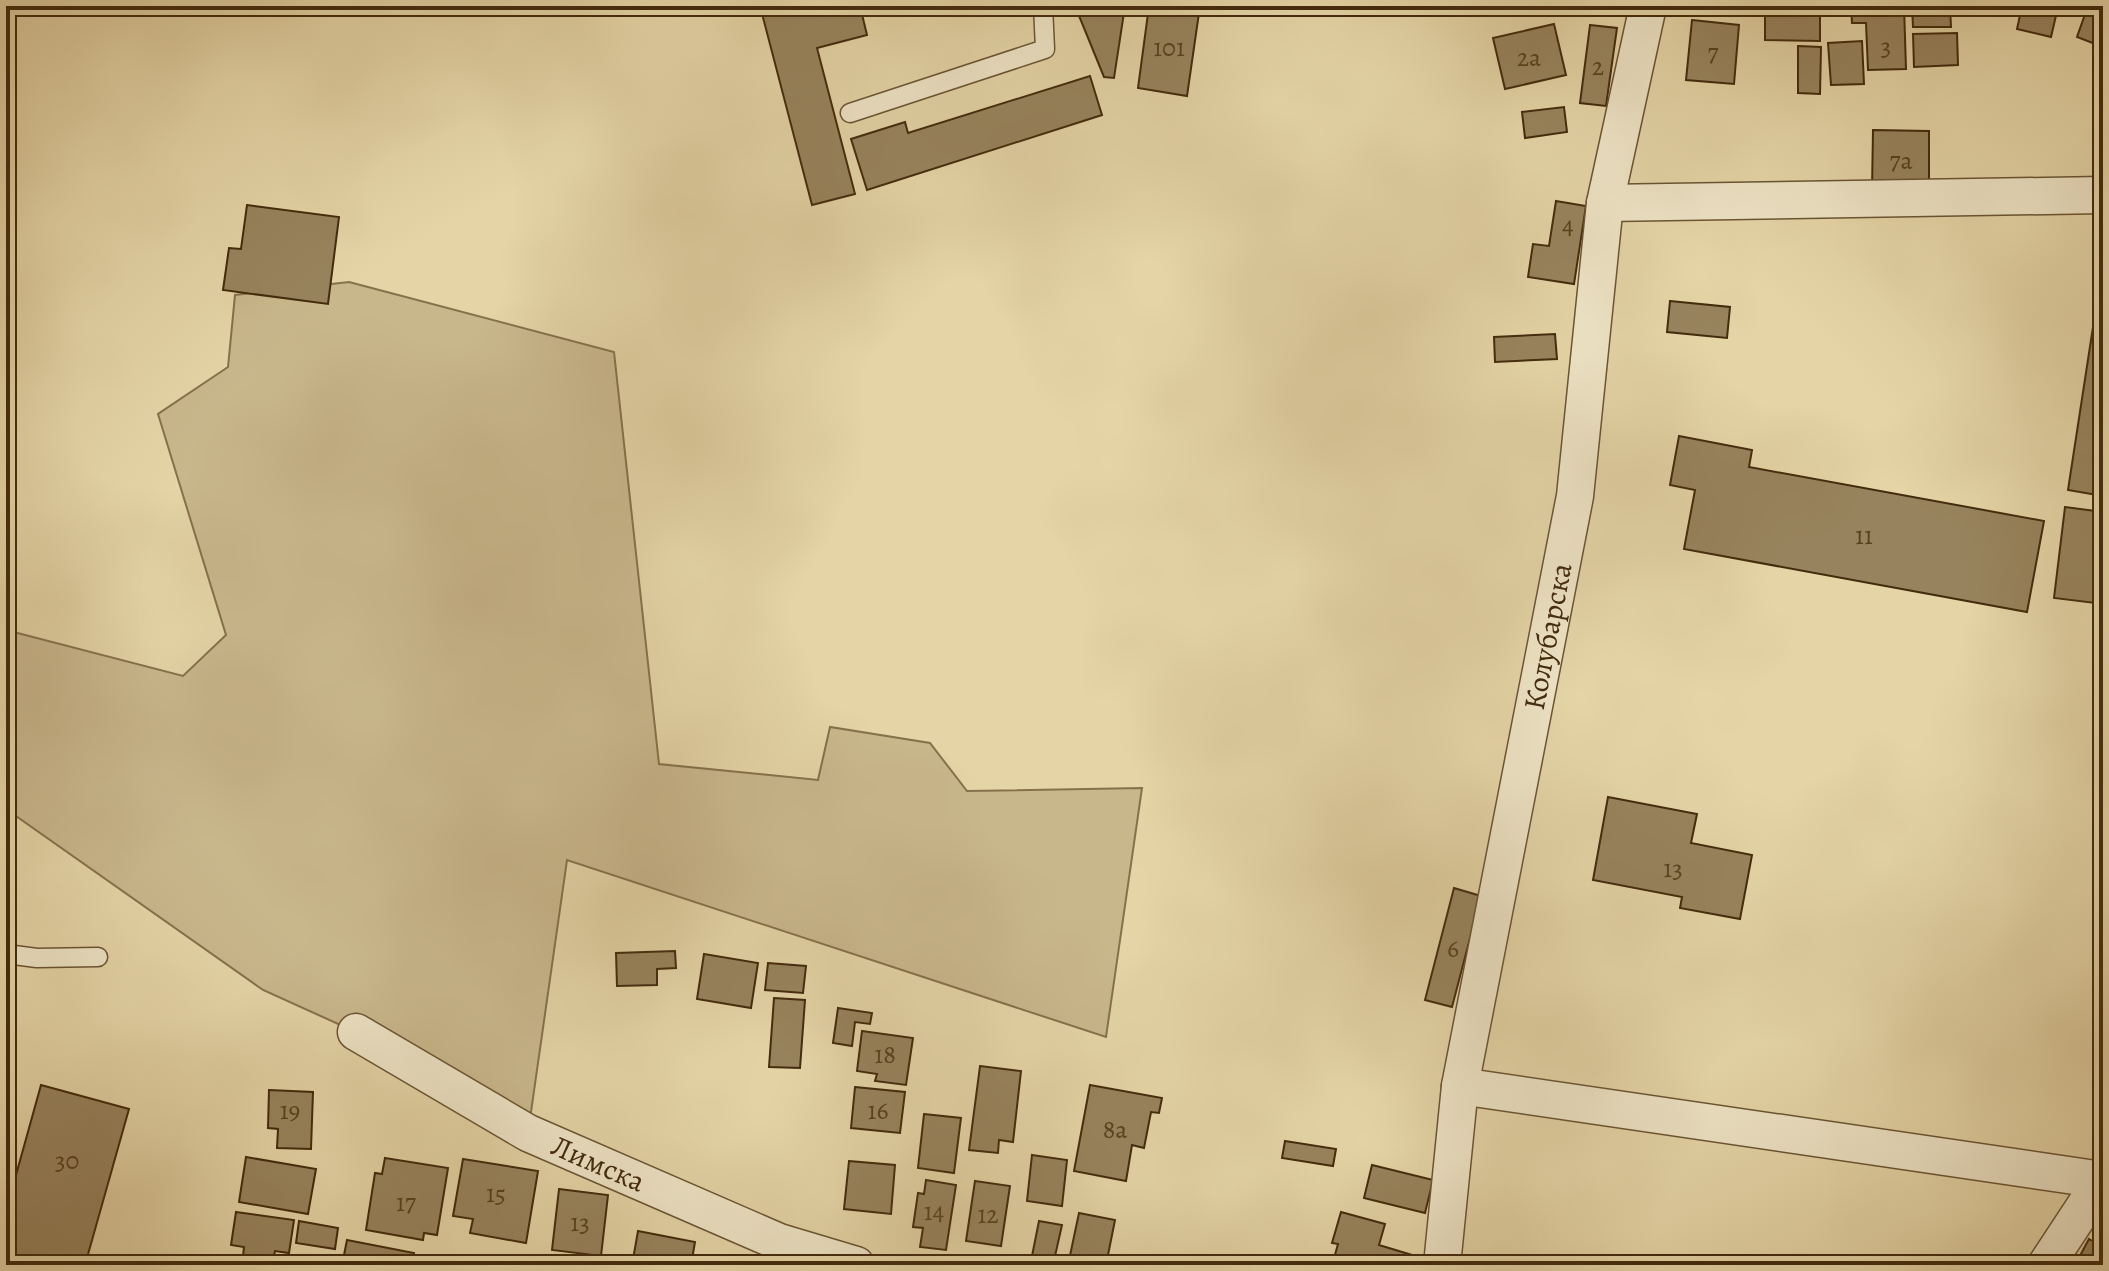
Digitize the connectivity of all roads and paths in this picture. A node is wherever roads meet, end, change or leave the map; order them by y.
1 (1043, 6) edge
2 (1648, 6) edge
3 (850, 113) dead end
4 (2103, 195) edge
5 (1605, 203) junction
6 (6, 954) edge
7 (98, 957) dead end
8 (356, 1032) dead end
9 (1460, 1086) junction
10 (856, 1265) edge
11 (1442, 1265) edge
12 (2046, 1265) edge

1 - 3 lane
2 - 5 street, Колубарска
4 - 5 street
5 - 9 street, Колубарска
6 - 7 lane
8 - 10 street, Лимска
9 - 11 street, Колубарска
9 - 12 street

